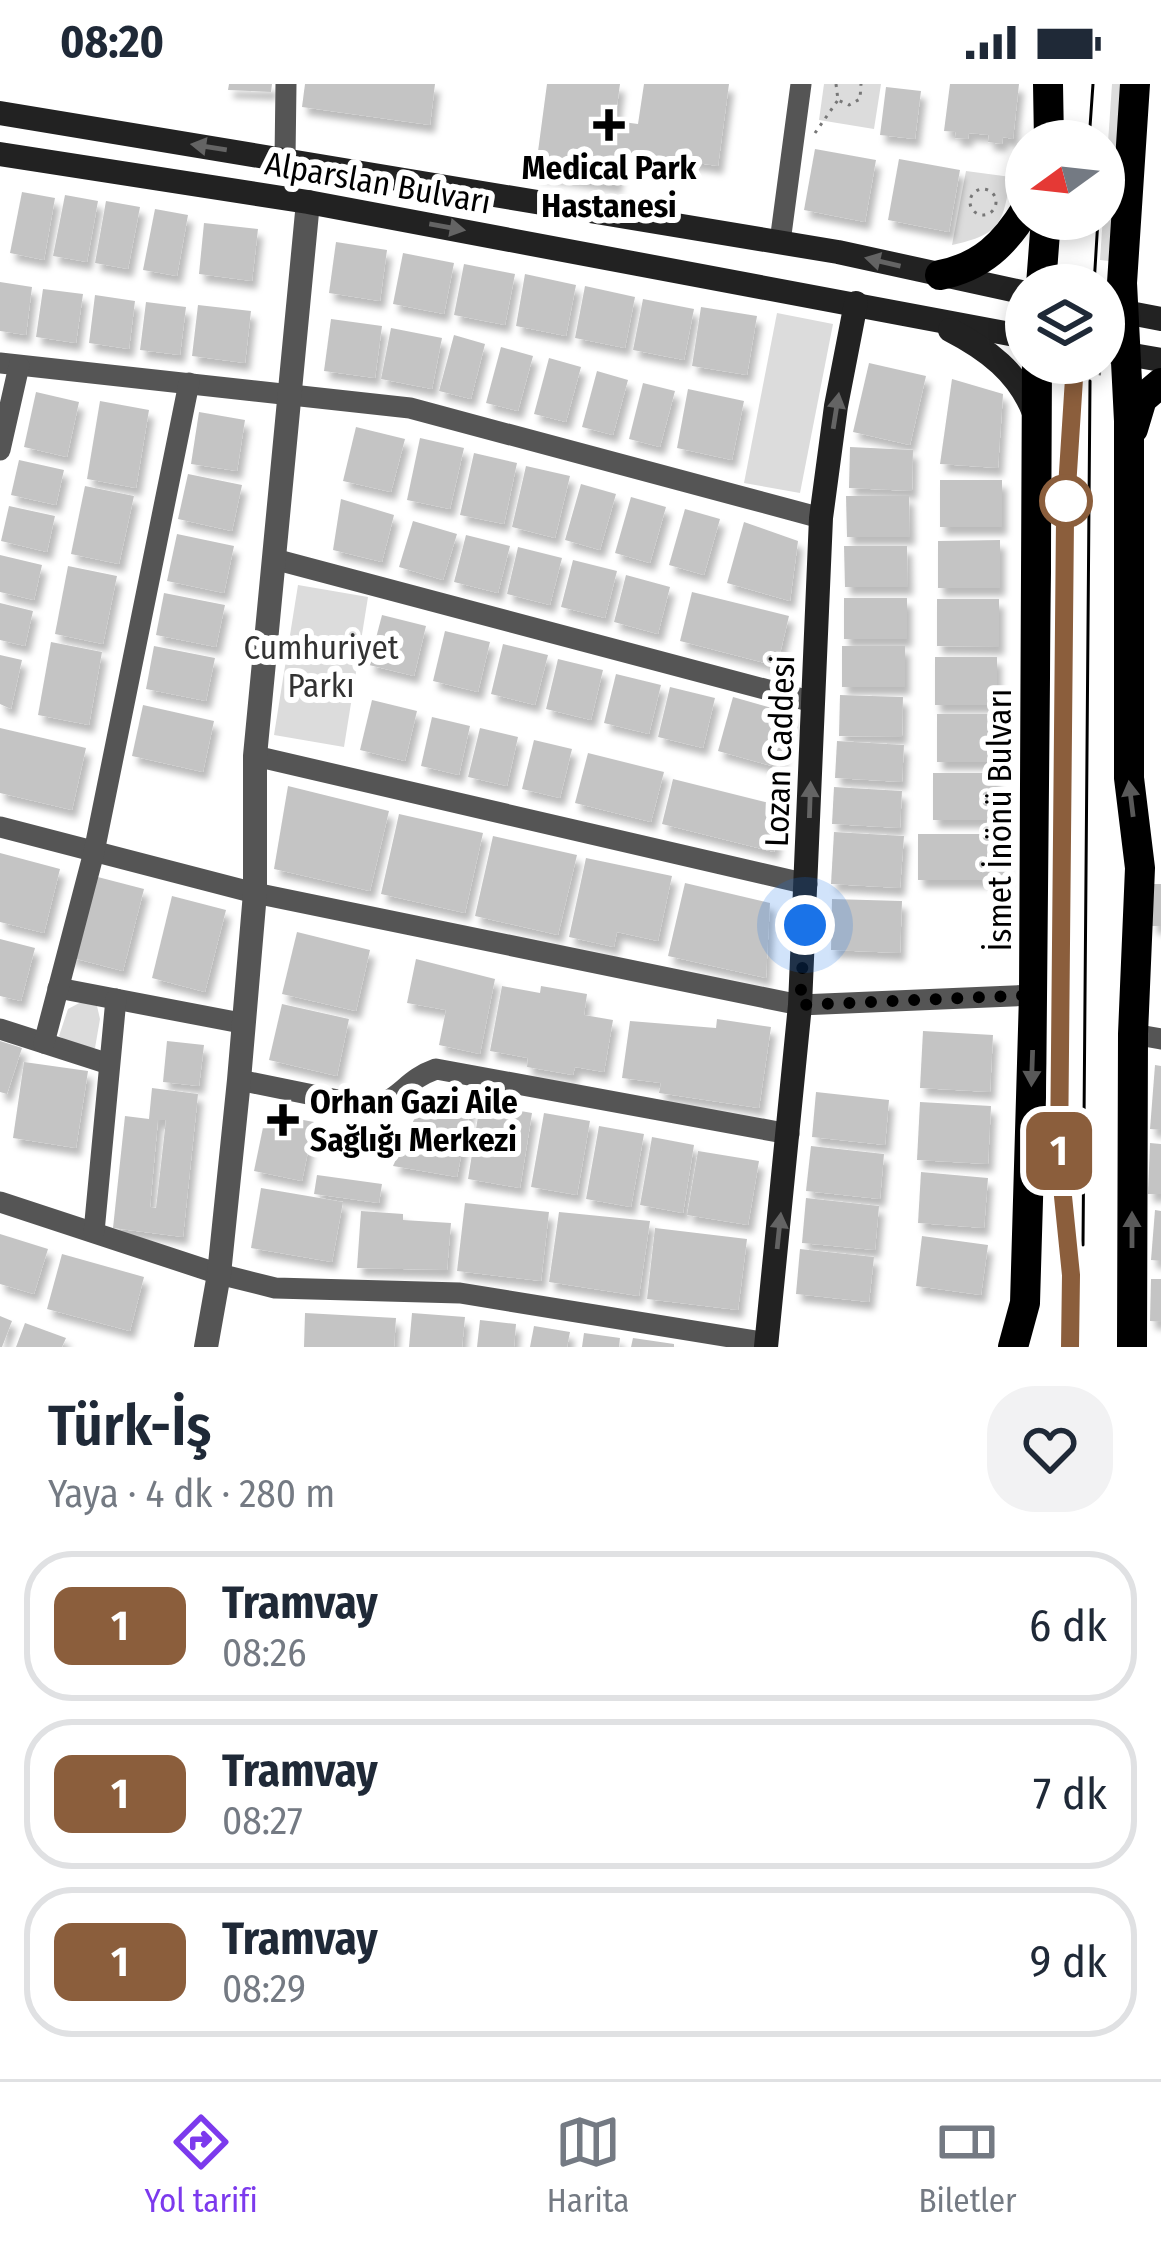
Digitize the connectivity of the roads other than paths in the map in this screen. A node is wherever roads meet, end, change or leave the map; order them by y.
1 (286, 84) edge
2 (801, 84) edge
3 (1048, 84) edge
4 (1135, 84) edge
5 (0, 113) edge
6 (1049, 120) edge
7 (0, 154) edge
8 (285, 160) junction
9 (308, 202) junction
10 (1005, 238) edge
11 (780, 242) junction
12 (1123, 264) edge
13 (940, 275) junction
14 (1005, 289) edge
15 (856, 303) junction
16 (1125, 312) edge
17 (921, 316) junction
18 (1161, 319) edge
19 (1005, 333) edge
20 (1125, 360) edge
21 (1161, 360) edge
22 (10, 364) edge
23 (189, 383) junction
24 (1161, 383) edge
25 (1037, 384) edge
26 (1121, 384) edge
27 (290, 394) junction
28 (1036, 421) junction
29 (0, 450) edge
30 (1130, 453) junction
31 (821, 518) junction
32 (274, 559) junction
33 (813, 702) junction
34 (255, 756) junction
35 (0, 827) edge
36 (94, 852) junction
37 (1150, 868) edge
38 (808, 884) junction
39 (255, 893) junction
40 (58, 988) junction
41 (1034, 995) junction
42 (116, 999) junction
43 (800, 1005) junction
44 (241, 1023) junction
45 (0, 1029) edge
46 (1147, 1037) edge
47 (44, 1043) junction
48 (109, 1064) junction
49 (239, 1080) junction
50 (789, 1134) junction
51 (0, 1202) edge
52 (94, 1232) junction
53 (219, 1274) junction
54 (766, 1345) edge
55 (206, 1347) edge
56 (1013, 1347) edge
57 (1132, 1347) edge

1 - 8 street
2 - 11 street
3 - 6 main road
4 - 12 main road
8 -> 5 main road, Alparslan Bulvarı
7 - 9 main road, Alparslan Bulvarı
8 - 9 main road
8 - 11 main road, Alparslan Bulvarı
9 -> 15 main road, Alparslan Bulvarı
9 - 27 street
10 - 13 main road
13 -> 11 main road, Alparslan Bulvarı
13 - 14 main road, Alparslan Bulvarı
15 - 17 main road, Alparslan Bulvarı
31 -> 15 main road, Lozan Caddesi
16 - 18 main road
17 - 19 main road, Alparslan Bulvarı
17 - 28 main road
20 - 21 main road
22 - 23 street
22 - 29 street
23 - 27 street
23 - 36 street
24 - 30 main road
25 - 28 main road, İsmet İnönü Bulvarı
26 - 30 main road
27 - 31 street
27 - 32 street
28 - 41 main road, İsmet İnönü Bulvarı
37 -> 30 main road
31 - 33 main road, Lozan Caddesi
32 - 33 street
32 - 34 street
38 -> 33 main road, Lozan Caddesi
34 - 38 street
34 - 39 street
35 - 36 street
36 - 39 street
36 - 40 street
37 - 46 main road
38 - 43 main road, Lozan Caddesi
39 - 43 street
39 - 44 street
40 - 42 street
40 - 47 street
41 - 43 street
41 -> 56 main road, İsmet İnönü Bulvarı
42 - 44 street
42 - 48 street
43 - 50 main road, Lozan Caddesi
44 - 49 street
45 - 47 street
57 -> 46 main road
47 - 48 street
48 - 52 street
49 - 50 street
49 - 53 street
54 -> 50 main road, Lozan Caddesi
51 - 52 street
52 - 53 street
53 - 54 street
53 - 55 street

